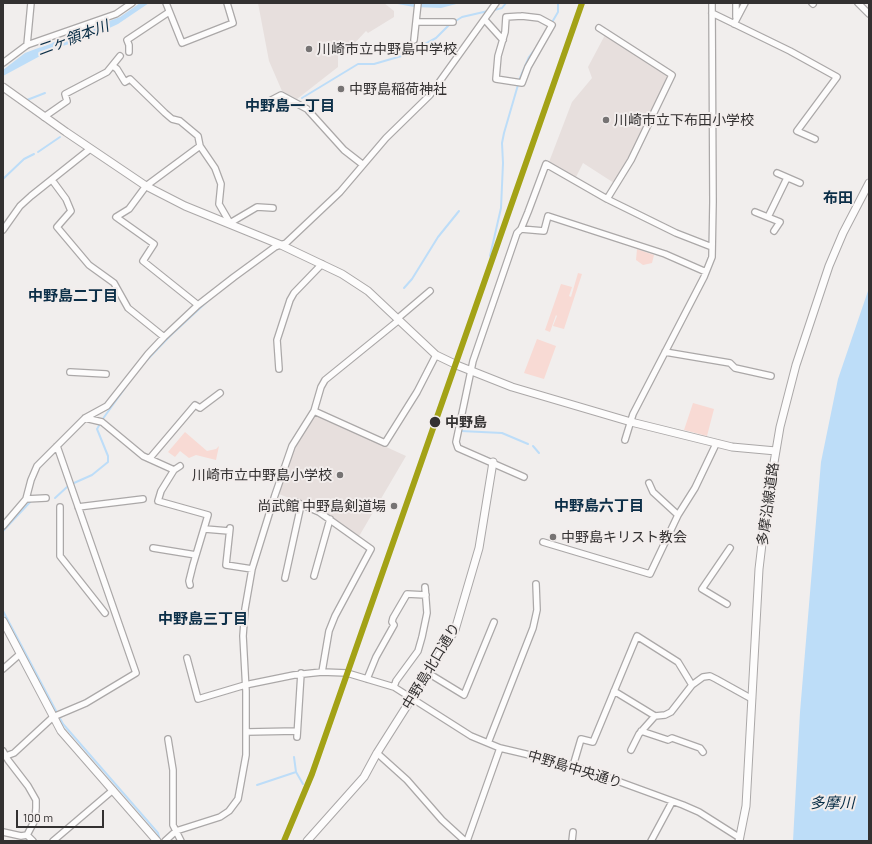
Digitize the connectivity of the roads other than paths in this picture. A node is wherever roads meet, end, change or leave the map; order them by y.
1 (31, 3) edge
2 (132, 3) edge
3 (166, 3) edge
4 (227, 3) edge
5 (418, 3) edge
6 (496, 3) edge
7 (712, 3) edge
8 (736, 3) edge
9 (745, 3) edge
10 (858, 3) edge
11 (169, 12) junction
12 (712, 13) junction
13 (869, 14) edge
14 (736, 17) junction
15 (485, 20) junction
16 (416, 22) junction
17 (453, 22) dead end
18 (734, 24) junction
19 (599, 28) dead end
20 (414, 40) dead end
21 (503, 40) junction
22 (27, 45) junction
23 (129, 52) dead end
24 (120, 56) dead end
25 (3, 63) edge
26 (113, 66) junction
27 (3, 86) edge
28 (260, 106) dead end
29 (44, 117) junction
30 (815, 138) dead end
31 (200, 146) junction
32 (90, 149) junction
33 (362, 164) junction
34 (777, 173) dead end
35 (787, 178) junction
36 (52, 180) junction
37 (800, 183) dead end
38 (869, 183) edge
39 (146, 186) junction
40 (607, 198) junction
41 (273, 208) dead end
42 (755, 212) dead end
43 (768, 217) junction
44 (230, 223) junction
45 (521, 229) junction
46 (3, 230) edge
47 (774, 231) dead end
48 (281, 245) junction
49 (712, 247) junction
50 (322, 264) junction
51 (706, 272) junction
52 (430, 291) dead end
53 (198, 306) junction
54 (398, 320) junction
55 (164, 337) junction
56 (665, 352) junction
57 (436, 355) junction
58 (279, 369) dead end
59 (70, 372) dead end
60 (472, 372) junction
61 (106, 374) dead end
62 (771, 376) dead end
63 (220, 393) dead end
64 (314, 411) junction
65 (85, 418) junction
66 (631, 422) junction
67 (625, 440) dead end
68 (716, 444) junction
69 (57, 446) junction
70 (776, 451) junction
71 (150, 458) junction
72 (493, 462) junction
73 (180, 466) dead end
74 (174, 470) junction
75 (524, 477) dead end
76 (649, 483) dead end
77 (46, 498) dead end
78 (26, 499) junction
79 (143, 499) dead end
80 (60, 507) dead end
81 (78, 507) junction
82 (678, 514) junction
83 (330, 519) junction
84 (3, 526) edge
85 (205, 529) junction
86 (543, 542) dead end
87 (153, 548) dead end
88 (730, 548) dead end
89 (196, 555) junction
90 (252, 569) junction
91 (314, 576) dead end
92 (285, 578) dead end
93 (536, 584) dead end
94 (190, 585) dead end
95 (425, 587) dead end
96 (426, 595) junction
97 (727, 604) dead end
98 (104, 613) dead end
99 (3, 621) edge
100 (494, 622) dead end
101 (20, 654) junction
102 (187, 658) dead end
103 (3, 669) edge
104 (322, 672) junction
105 (300, 673) junction
106 (428, 673) junction
107 (367, 678) junction
108 (245, 685) junction
109 (692, 685) junction
110 (394, 687) junction
111 (614, 691) junction
112 (412, 698) junction
113 (752, 699) junction
114 (655, 716) junction
115 (53, 717) junction
116 (641, 731) junction
117 (247, 732) junction
118 (168, 739) dead end
119 (488, 743) junction
120 (500, 748) junction
121 (631, 750) dead end
122 (3, 751) edge
123 (703, 752) dead end
124 (377, 753) junction
125 (5, 757) edge
126 (573, 766) junction
127 (113, 790) junction
128 (672, 802) junction
129 (176, 831) junction
130 (3, 832) edge
131 (573, 832) dead end
132 (27, 835) junction
133 (740, 840) edge
134 (33, 841) edge
135 (53, 841) edge
136 (157, 841) edge
137 (165, 841) edge
138 (181, 841) edge
139 (307, 841) edge
140 (466, 841) edge
141 (572, 841) edge
142 (651, 841) edge

1 - 22 street
2 - 22 street
3 - 11 street
4 - 11 street
5 - 16 street
6 - 15 street
7 - 12 street
8 - 14 street
9 - 14 street
10 - 13 street
11 - 23 street
12 - 18 street
12 - 49 street
14 - 18 street
15 - 21 street
15 - 33 street
16 - 17 street
16 - 20 street
18 - 30 street
19 - 40 street
21 - 21 street
22 - 25 street
24 - 26 street
26 - 29 street
26 - 31 street
27 - 29 street
28 - 33 street
29 - 32 street
31 - 39 street
31 - 44 street
32 - 36 street
32 - 39 street
33 - 48 street
34 - 35 street
35 - 37 street
35 - 43 street
36 - 46 street
36 - 55 street
38 - 70 street, 多摩沿線道路
39 - 44 street
39 - 53 street
40 - 45 street
40 - 49 street
41 - 44 street
42 - 43 street
43 - 47 street
44 - 48 street
45 - 51 street
45 - 60 street
48 - 50 street
48 - 53 street
49 - 51 street
50 - 54 street
50 - 58 street
51 - 56 street
52 - 54 street
53 - 55 street
54 - 57 street
54 - 64 street
55 - 65 street
56 - 62 street
56 - 66 street
57 - 60 street
57 - 64 street
59 - 61 street
60 - 66 street
60 - 72 street
63 - 71 street
64 - 90 street
65 - 69 street
65 - 71 street
66 - 67 street
66 - 68 street
68 - 70 street
68 - 82 street
69 - 78 street
69 - 81 street
70 - 113 street, 多摩沿線道路
71 - 74 street
72 - 75 street
72 - 106 street, 中野島北口通り
73 - 74 street
74 - 85 street
76 - 82 street
77 - 78 street
78 - 84 street
79 - 81 street
80 - 98 street
81 - 115 street
82 - 86 street
83 - 91 street
83 - 92 street
83 - 104 street
85 - 89 street
85 - 90 street
87 - 89 street
88 - 97 street
89 - 94 street
90 - 108 street
93 - 119 street
95 - 96 street
96 - 107 street
96 - 110 street
99 - 101 street
100 - 106 street
101 - 103 street
101 - 115 street
102 - 108 street, 中野島中央通り
104 - 105 street, 中野島中央通り
104 - 107 street, 中野島中央通り
105 - 108 street, 中野島中央通り
105 - 117 street
106 - 112 street, 中野島北口通り
107 - 110 street, 中野島中央通り
108 - 117 street
109 - 111 street
109 - 113 street
109 - 114 street
110 - 112 street, 中野島中央通り
111 - 114 street
111 - 126 street
112 - 119 street, 中野島中央通り
112 - 124 street, 中野島北口通り
113 - 133 street, 多摩沿線道路
114 - 116 street
115 - 125 street
115 - 127 street
116 - 121 street
116 - 123 street
117 - 129 street
118 - 129 street
119 - 120 street, 中野島中央通り
120 - 126 street, 中野島中央通り
120 - 140 street
122 - 125 street
124 - 139 street, 中野島北口通り
124 - 140 street
125 - 132 street
126 - 128 street, 中野島中央通り
127 - 135 street
127 - 136 street
128 - 133 street, 中野島中央通り
128 - 142 street
129 - 137 street
129 - 138 street
130 - 132 street
131 - 141 street
132 - 134 street

